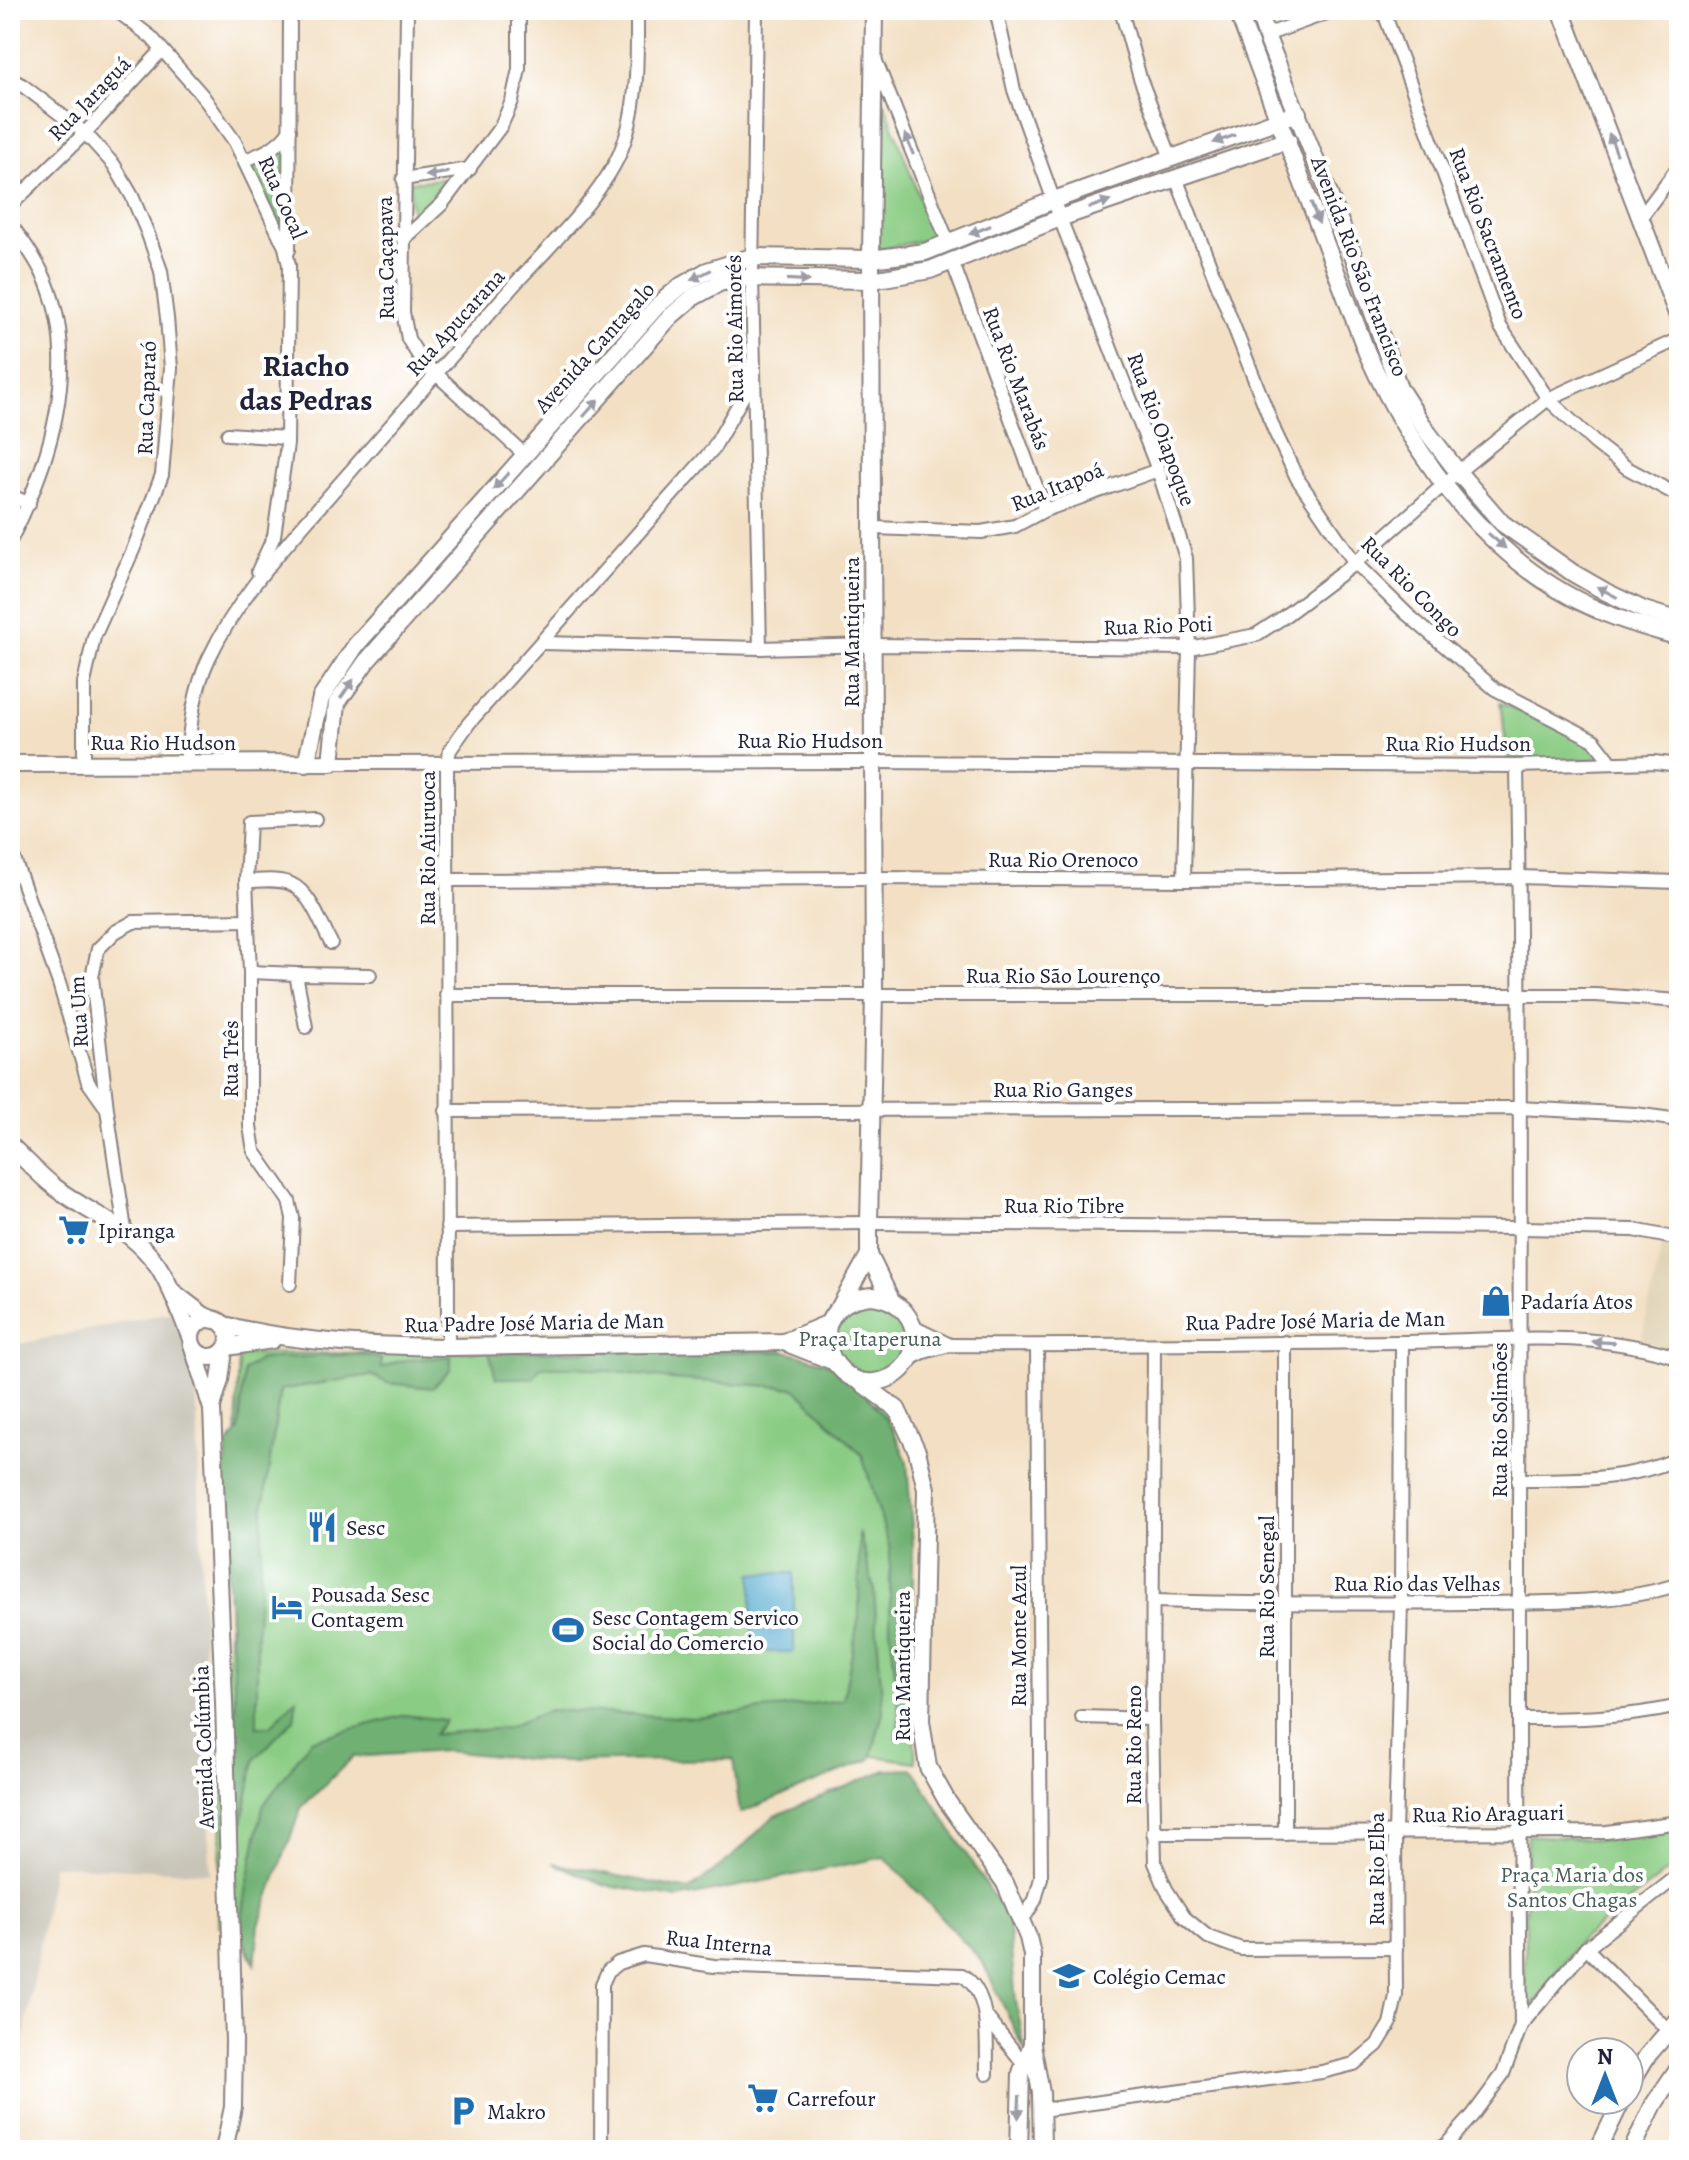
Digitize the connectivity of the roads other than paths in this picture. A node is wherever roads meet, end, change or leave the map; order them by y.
1 (116, 10) edge
2 (290, 10) edge
3 (407, 10) edge
4 (519, 10) edge
5 (637, 10) edge
6 (756, 10) edge
7 (874, 10) edge
8 (996, 10) edge
9 (1121, 10) edge
10 (1237, 10) edge
11 (1258, 10) edge
12 (1335, 10) edge
13 (1383, 10) edge
14 (1561, 10) edge
15 (1266, 35) junction
16 (162, 50) junction
17 (874, 57) junction
18 (10, 79) edge
19 (1298, 113) junction
20 (1278, 120) junction
21 (290, 130) junction
22 (85, 133) junction
23 (1288, 140) junction
24 (1171, 158) junction
25 (245, 160) junction
26 (470, 169) junction
27 (1677, 173) edge
28 (1176, 178) junction
29 (403, 179) junction
30 (1054, 200) junction
31 (10, 206) edge
32 (1641, 217) junction
33 (1060, 218) junction
34 (10, 224) edge
35 (403, 240) junction
36 (948, 242) junction
37 (1353, 255) junction
38 (752, 257) junction
39 (871, 259) junction
40 (952, 261) junction
41 (1334, 262) junction
42 (289, 265) junction
43 (752, 277) junction
44 (872, 280) junction
45 (1679, 319) edge
46 (1679, 339) edge
47 (753, 362) junction
48 (435, 374) junction
49 (1548, 399) junction
50 (228, 434) dead end
51 (287, 438) junction
52 (525, 455) junction
53 (1158, 470) junction
54 (1458, 472) junction
55 (1442, 485) junction
56 (10, 495) edge
57 (1679, 496) edge
58 (29, 504) junction
59 (1045, 510) junction
60 (874, 528) junction
61 (10, 541) edge
62 (1355, 563) junction
63 (250, 587) junction
64 (1679, 621) edge
65 (1679, 637) edge
66 (541, 643) junction
67 (872, 645) junction
68 (760, 648) junction
69 (1189, 648) junction
70 (873, 762) junction
71 (1611, 762) junction
72 (331, 763) junction
73 (447, 763) junction
74 (10, 764) edge
75 (84, 764) junction
76 (186, 764) junction
77 (306, 764) junction
78 (1187, 765) junction
79 (1679, 765) edge
80 (1517, 766) junction
81 (315, 819) dead end
82 (10, 848) edge
83 (1519, 877) junction
84 (872, 878) junction
85 (447, 880) junction
86 (1184, 880) junction
87 (246, 881) junction
88 (1679, 882) edge
89 (248, 920) junction
90 (331, 943) dead end
91 (250, 972) junction
92 (296, 974) junction
93 (370, 975) dead end
94 (874, 994) junction
95 (446, 995) junction
96 (1518, 995) junction
97 (1679, 1001) edge
98 (306, 1027) dead end
99 (1518, 1108) junction
100 (107, 1109) junction
101 (870, 1110) junction
102 (446, 1111) junction
103 (1679, 1120) edge
104 (10, 1145) edge
105 (869, 1223) junction
106 (447, 1227) junction
107 (1520, 1228) junction
108 (125, 1230) junction
109 (1679, 1239) edge
110 (869, 1255) junction
111 (290, 1284) dead end
112 (172, 1291) junction
113 (891, 1300) junction
114 (841, 1305) junction
115 (219, 1322) junction
116 (827, 1324) junction
117 (913, 1327) junction
118 (285, 1337) junction
119 (1519, 1340) junction
120 (192, 1342) junction
121 (784, 1342) junction
122 (1285, 1342) junction
123 (1402, 1342) junction
124 (950, 1345) junction
125 (1154, 1345) junction
126 (1037, 1346) junction
127 (448, 1347) junction
128 (226, 1349) junction
129 (1679, 1358) edge
130 (835, 1362) junction
131 (902, 1367) junction
132 (859, 1381) junction
133 (212, 1409) junction
134 (897, 1409) junction
135 (1679, 1458) edge
136 (1518, 1480) junction
137 (1679, 1584) edge
138 (1153, 1601) junction
139 (1519, 1603) junction
140 (1287, 1604) junction
141 (1401, 1604) junction
142 (1679, 1706) edge
143 (1082, 1717) dead end
144 (1152, 1719) junction
145 (1520, 1719) junction
146 (1679, 1822) edge
147 (1518, 1831) junction
148 (1153, 1833) junction
149 (1285, 1833) junction
150 (1395, 1834) junction
151 (1679, 1875) edge
152 (1022, 1921) junction
153 (1396, 1948) junction
154 (1586, 1948) junction
155 (985, 2015) junction
156 (1521, 2025) junction
157 (1673, 2025) edge
158 (1032, 2044) junction
159 (1645, 2059) edge
160 (1024, 2064) junction
161 (1679, 2067) edge
162 (987, 2074) dead end
163 (1039, 2074) junction
164 (1041, 2110) junction
165 (1614, 2116) edge
166 (224, 2150) edge
167 (601, 2150) edge
168 (1019, 2150) edge
169 (1042, 2150) edge
170 (1437, 2150) edge
171 (1598, 2150) edge
172 (1632, 2150) edge

1 - 16 street, Rua Cocal
2 - 21 street
3 - 29 street, Rua Caçapava
4 - 26 street
5 - 48 street, Rua Apucarana
6 - 38 street, Rua Rio Aimorés
7 - 17 street, Rua Mantiqueira
8 - 30 street, Rua Rio Oiapoque
9 - 24 street
10 - 20 street, Avenida Rio São Francisco
11 - 15 street, Avenida Rio São Francisco
12 - 15 street
13 - 49 street, Rua Rio Sacramento
32 -> 14 street
15 - 19 street, Avenida Rio São Francisco
16 - 22 street, Rua Jaraguá
16 - 25 street, Rua Cocal
36 -> 17 street
17 - 39 street, Rua Mantiqueira
18 - 22 street, Rua Caparaó
19 - 20 street, Avenida Cantagalo
19 - 37 street, Avenida Rio São Francisco
20 - 23 street, Avenida Rio São Francisco
20 -> 24 street, Avenida Cantagalo
21 - 25 street
21 - 42 street
22 - 31 street, Rua Jaraguá
22 - 75 street, Rua Caparaó
23 - 28 street, Avenida Cantagalo
23 -> 41 street, Avenida Rio São Francisco
24 - 30 street, Avenida Cantagalo
25 - 42 street, Rua Cocal
26 -> 29 street
26 - 35 street
27 - 32 street
33 -> 28 street, Avenida Cantagalo
28 - 62 street, Rua Rio Congo
29 - 35 street, Rua Caçapava
30 - 33 street, Rua Rio Oiapoque
30 -> 36 street, Avenida Cantagalo
32 - 45 street
33 - 40 street, Avenida Cantagalo
33 - 53 street, Rua Rio Oiapoque
34 - 58 street
35 - 48 street, Rua Caçapava
36 - 39 street, Avenida Cantagalo
37 - 41 street
37 - 54 street, Avenida Rio São Francisco
38 - 39 street, Avenida Cantagalo
38 - 43 street, Rua Rio Aimorés
38 -> 52 street, Avenida Cantagalo
39 - 44 street, Rua Mantiqueira
40 - 44 street, Avenida Cantagalo
40 - 59 street, Rua Rio Marabás
41 - 55 street, Avenida Rio São Francisco
42 - 51 street, Rua Cocal
43 -> 44 street, Avenida Cantagalo
43 - 47 street, Rua Rio Aimorés
72 -> 43 street, Avenida Cantagalo
44 - 60 street, Rua Mantiqueira
46 - 49 street, Rua Rio Poti
47 - 66 street, Rua Rio Aiuruoca
47 - 68 street, Rua Rio Aimorés
48 - 52 street, Rua Caçapava
48 - 63 street, Rua Apucarana
49 - 54 street, Rua Rio Poti
49 - 57 street, Rua Rio Sacramento
50 - 51 street
51 - 63 street, Rua Cocal
52 -> 77 street, Avenida Cantagalo
53 - 59 street, Rua Itapoá
53 - 69 street, Rua Rio Oiapoque
54 - 55 street, Rua Rio Poti
64 -> 54 street, Avenida Rio São Francisco
55 - 62 street, Rua Rio Poti
55 -> 65 street, Avenida Rio São Francisco
56 - 58 street
58 - 61 street
59 - 60 street, Rua Itapoá
60 - 67 street, Rua Mantiqueira
62 - 69 street, Rua Rio Poti
62 - 71 street, Rua Rio Congo
63 - 76 street, Rua Apucarana
66 - 68 street, Rua Rio Poti
66 - 73 street, Rua Rio Aiuruoca
67 - 68 street, Rua Rio Poti
67 - 69 street, Rua Rio Poti
67 - 70 street, Rua Mantiqueira
69 - 78 street, Rua Rio Oiapoque
70 - 73 street, Rua Rio Hudson
70 - 78 street, Rua Rio Hudson
70 - 84 street, Rua Mantiqueira
71 - 79 street
71 - 80 street, Rua Rio Hudson
72 - 73 street, Rua Rio Hudson
72 - 77 street, Rua Rio Hudson
73 - 85 street, Rua Rio Aiuruoca
74 - 75 street, Rua Rio Hudson
75 - 76 street, Rua Rio Hudson
76 - 77 street, Rua Rio Hudson
78 - 80 street, Rua Rio Hudson
78 - 86 street, Rua Rio Oiapoque
80 - 83 street, Rua Rio Solimões
81 - 87 street, Rua Três
82 - 100 street
83 - 86 street, Rua Rio Orenoco
83 - 88 street, Rua Rio Orenoco
83 - 96 street, Rua Rio Solimões
84 - 85 street, Rua Rio Orenoco
84 - 86 street, Rua Rio Orenoco
84 - 94 street, Rua Mantiqueira
85 - 95 street, Rua Rio Aiuruoca
87 - 89 street, Rua Três
87 - 90 street
89 - 91 street, Rua Três
89 - 100 street, Rua Um
91 - 92 street
91 - 111 street, Rua Três
92 - 93 street
92 - 98 street
94 - 95 street, Rua Rio São Lourenço
94 - 96 street, Rua Rio São Lourenço
94 - 101 street, Rua Mantiqueira
95 - 102 street, Rua Rio Aiuruoca
96 - 97 street, Rua Rio São Lourenço
96 - 99 street, Rua Rio Solimões
99 - 101 street, Rua Rio Ganges
99 - 103 street, Rua Rio Ganges
99 - 107 street, Rua Rio Solimões
100 - 108 street, Rua Um
101 - 102 street, Rua Rio Ganges
101 - 105 street, Rua Mantiqueira
102 - 106 street, Rua Rio Aiuruoca
104 - 108 street
105 - 106 street, Rua Rio Tibre
105 - 107 street, Rua Rio Tibre
105 - 110 street, Rua Mantiqueira
106 - 127 street, Rua Rio Aiuruoca
107 - 109 street, Rua Rio Tibre
107 - 119 street, Rua Rio Solimões
108 - 112 street
110 - 113 street, Rua Mantiqueira
110 - 114 street, Rua Mantiqueira
112 - 115 street, Rua Padre José Maria de Man
112 - 120 street
113 - 114 street
113 - 117 street
114 - 116 street
115 - 118 street, Rua Padre José Maria de Man
115 - 120 street
115 - 128 street
116 - 121 street, Rua Padre José Maria de Man
116 - 130 street
117 - 124 street, Rua Padre José Maria de Man
117 - 131 street
118 - 127 street, Rua Padre José Maria de Man
118 - 128 street, Rua Padre José Maria de Man
119 - 123 street, Rua Padre José Maria de Man
129 -> 119 street, Rua Padre José Maria de Man
119 - 136 street, Rua Rio Solimões
120 - 128 street
120 - 133 street, Avenida Colúmbia
121 - 127 street, Rua Padre José Maria de Man
121 - 130 street, Rua Padre José Maria de Man
122 - 123 street, Rua Padre José Maria de Man
122 - 125 street, Rua Padre José Maria de Man
122 - 140 street, Rua Rio Senegal
123 - 141 street, Rua Rio Elba
124 - 126 street, Rua Padre José Maria de Man
124 - 131 street, Rua Padre José Maria de Man
125 - 126 street, Rua Padre José Maria de Man
125 - 138 street, Rua Rio Reno
126 - 152 street, Rua Monte Azul
128 - 133 street
130 - 132 street
131 - 132 street
131 - 134 street, Rua Mantiqueira
132 - 134 street, Rua Mantiqueira
133 - 166 street, Avenida Colúmbia
134 - 152 street, Rua Mantiqueira
135 - 136 street
136 - 139 street, Rua Rio Solimões
137 - 139 street, Rua Rio das Velhas
138 - 140 street, Rua Rio das Velhas
138 - 144 street, Rua Rio Reno
139 - 141 street, Rua Rio das Velhas
139 - 145 street, Rua Rio Solimões
140 - 141 street, Rua Rio das Velhas
140 - 149 street, Rua Rio Senegal
141 - 150 street, Rua Rio Elba
142 - 145 street
143 - 144 street
144 - 148 street, Rua Rio Reno
145 - 147 street, Rua Rio Solimões
146 - 147 street, Rua Rio Araguari
147 - 150 street, Rua Rio Araguari
147 - 156 street, Rua Rio Solimões
148 - 149 street, Rua Rio Araguari
148 - 153 street, Rua Rio Reno
149 - 150 street, Rua Rio Araguari
150 - 153 street, Rua Rio Elba
151 - 154 street
152 - 158 street, Rua Mantiqueira
153 - 164 street, Rua Rio Elba
154 - 156 street
154 - 157 street
155 - 160 street, Rua Interna
155 - 162 street, Rua Interna
155 - 167 street, Rua Interna
156 - 170 street
157 - 159 street
158 - 160 street, Rua Mantiqueira
158 - 163 street, Rua Mantiqueira
160 - 163 street
160 -> 168 street, Rua Mantiqueira
161 - 172 street
163 - 164 street, Rua Mantiqueira
164 - 169 street, Rua Mantiqueira
165 - 171 street

